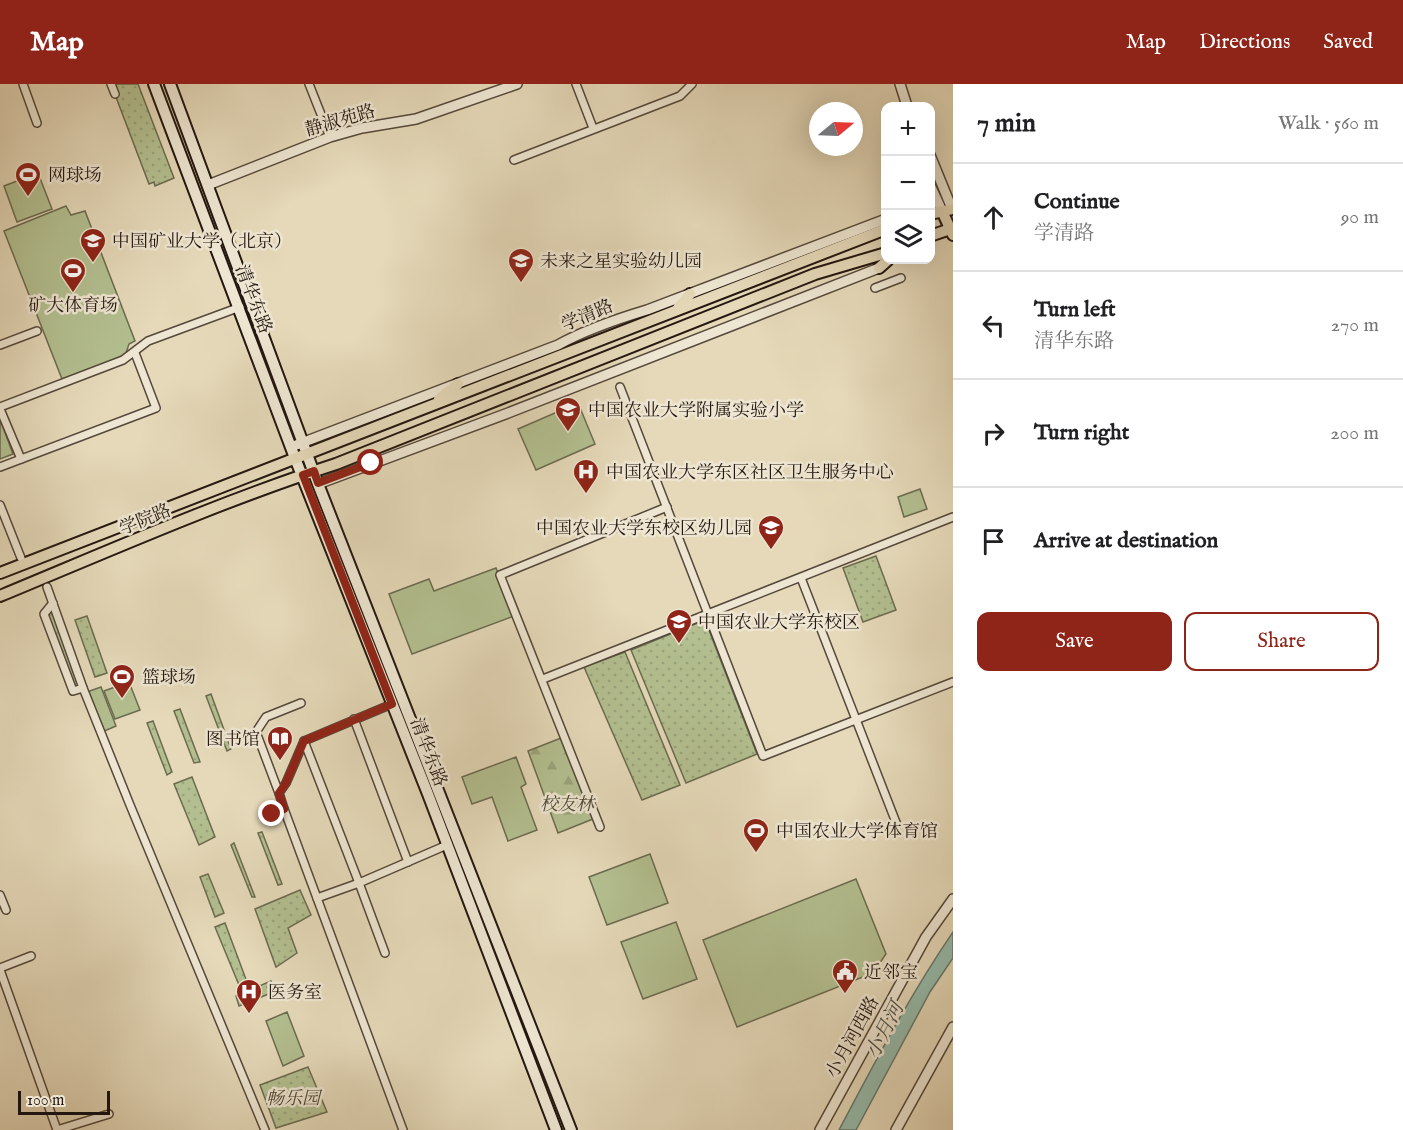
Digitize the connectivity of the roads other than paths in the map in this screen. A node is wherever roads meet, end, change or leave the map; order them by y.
1 (23, 84) edge
2 (111, 84) edge
3 (154, 84) edge
4 (170, 84) edge
5 (309, 84) edge
6 (518, 84) edge
7 (576, 84) edge
8 (692, 84) edge
9 (900, 84) edge
10 (115, 94) dead end
11 (906, 102) edge
12 (37, 123) dead end
13 (593, 128) junction
14 (330, 137) junction
15 (930, 156) edge
16 (514, 160) dead end
17 (192, 182) junction
18 (208, 186) junction
19 (935, 191) edge
20 (198, 199) junction
21 (949, 209) edge
22 (881, 221) edge
23 (881, 231) edge
24 (952, 231) edge
25 (935, 235) edge
26 (881, 254) edge
27 (884, 264) edge
28 (879, 268) joint
29 (901, 278) dead end
30 (875, 288) dead end
31 (690, 294) junction
32 (240, 308) junction
33 (675, 310) junction
34 (37, 331) dead end
35 (0, 345) edge
36 (135, 352) junction
37 (458, 384) junction
38 (620, 387) dead end
39 (434, 405) junction
40 (0, 408) edge
41 (305, 448) junction
42 (293, 453) junction
43 (21, 459) junction
44 (0, 467) edge
45 (308, 473) junction
46 (318, 483) junction
47 (667, 507) junction
48 (1, 510) edge
49 (953, 517) edge
50 (122, 525) junction
51 (101, 527) dead end
52 (21, 558) dead end
53 (75, 565) junction
54 (0, 573) edge
55 (801, 578) junction
56 (62, 581) dead end
57 (19, 588) junction
58 (43, 589) joint
59 (0, 596) edge
60 (53, 603) junction
61 (708, 615) junction
62 (543, 679) junction
63 (953, 682) edge
64 (83, 688) junction
65 (301, 703) dead end
66 (392, 704) junction
67 (354, 719) junction
68 (857, 721) junction
69 (304, 741) junction
70 (279, 793) junction
71 (284, 809) junction
72 (272, 814) dead end
73 (897, 825) dead end
74 (600, 827) dead end
75 (447, 845) junction
76 (408, 862) junction
77 (359, 882) junction
78 (0, 895) edge
79 (317, 898) junction
80 (953, 899) edge
81 (6, 910) dead end
82 (385, 953) dead end
83 (31, 956) dead end
84 (0, 969) edge
85 (953, 1028) edge
86 (109, 1114) dead end
87 (567, 1119) junction
88 (555, 1127) edge
89 (57, 1130) edge
90 (265, 1130) edge
91 (403, 1130) edge
92 (571, 1130) edge
93 (820, 1130) edge
94 (896, 1130) edge

1 - 12 street
2 - 10 street
3 - 17 main road, 清华东路
4 - 18 main road, 清华东路
5 - 14 street
6 - 14 street, 静淑苑路
7 - 13 street
8 - 13 street
9 - 11 street
13 - 16 street
14 - 18 street, 静淑苑路
15 - 21 street
17 - 18 main road
17 - 20 main road, 清华东路
18 - 20 main road
18 - 41 main road, 清华东路
19 - 21 street
20 - 32 main road, 清华东路
21 - 24 main road
22 - 31 street, 学清路
23 - 33 main road, 学清路
24 - 25 main road
26 - 45 main road
27 - 28 main road
28 - 46 street
29 - 30 street
31 - 33 main road
31 - 37 street, 学清路
32 - 36 street
32 - 42 main road, 清华东路
33 - 39 main road, 学清路
34 - 35 street
36 - 40 street
36 - 43 street
37 - 39 main road
37 - 41 street, 学清路
38 - 47 street
39 - 41 main road, 学清路
40 - 43 street
41 - 42 main road, 学院路
41 - 45 main road, 清华东路
42 - 45 main road, 清华东路
42 - 50 main road, 学院路
43 - 44 street
45 - 46 main road, 清华东路
45 - 53 main road, 学院路
45 - 66 main road, 清华东路
46 - 87 main road, 清华东路
47 - 61 street
47 - 62 street
48 - 52 street
49 - 55 street
50 - 51 main road
50 - 54 main road, 学院路
53 - 56 main road
53 - 57 main road, 学院路
55 - 61 street
55 - 68 street
57 - 58 main road
57 - 59 main road, 学院路
58 - 60 street
60 - 64 street
60 - 64 street
61 - 62 street
61 - 68 street
62 - 74 street
63 - 68 street
64 - 90 street
65 - 70 street
66 - 67 street
66 - 75 main road, 清华东路
67 - 69 street
67 - 76 street
68 - 73 street
69 - 70 street
69 - 77 street
70 - 71 street
71 - 72 street
71 - 79 street
75 - 76 street
75 - 88 main road, 清华东路
76 - 77 street
77 - 79 street
77 - 82 street
78 - 81 street
79 - 91 street
80 - 93 street, 小月河西路
83 - 84 street
84 - 89 street
85 - 94 street
86 - 89 street
87 - 88 main road
87 - 92 main road, 清华东路

